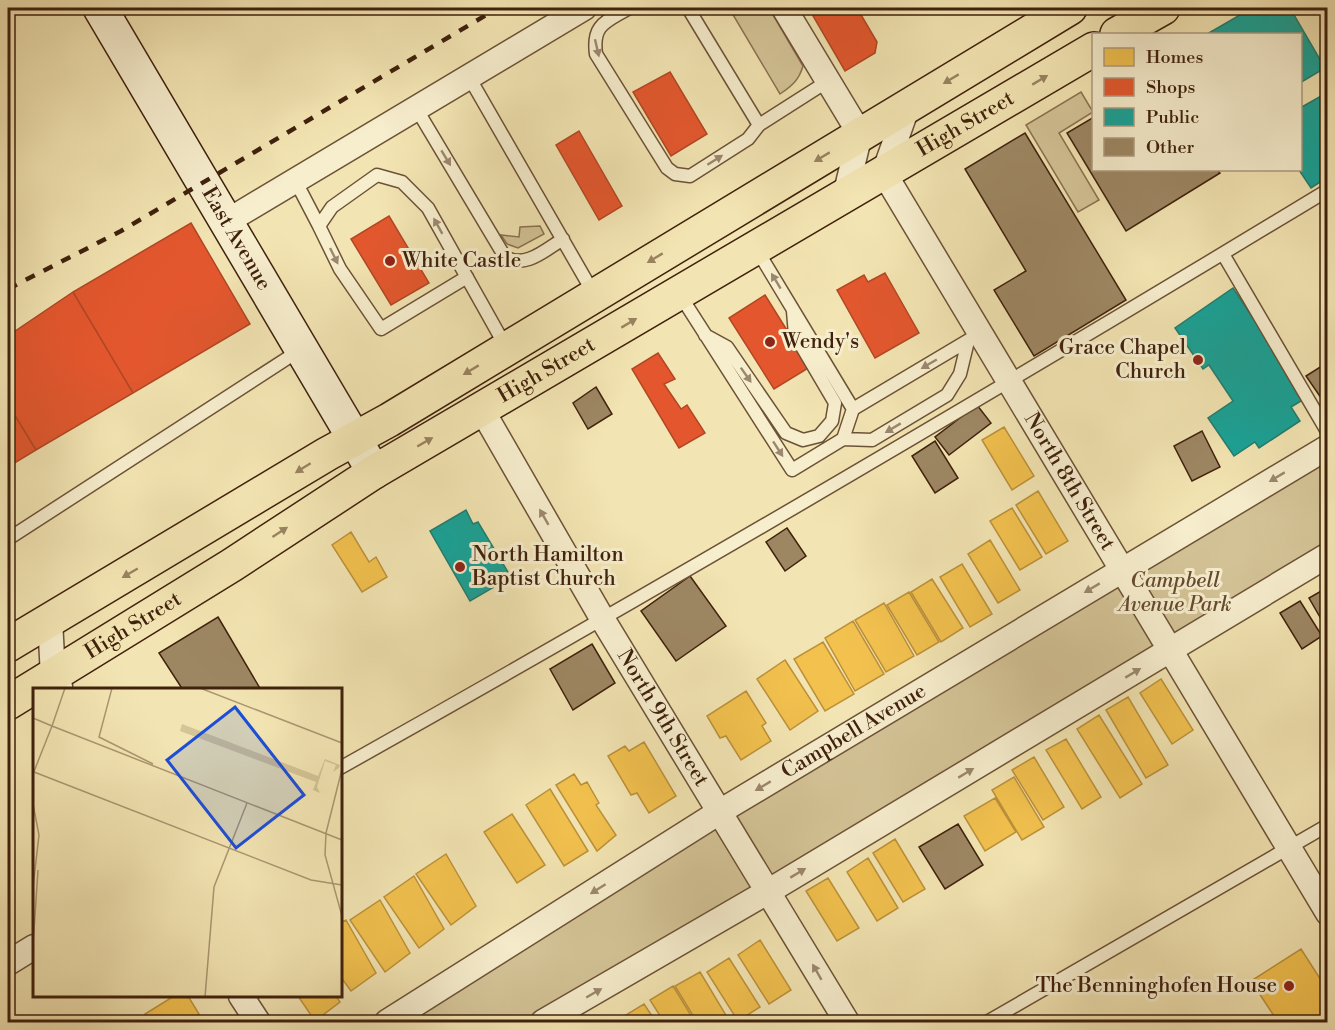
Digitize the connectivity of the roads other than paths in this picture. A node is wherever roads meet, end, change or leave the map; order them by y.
1 (100, 8) edge
2 (584, 8) edge
3 (629, 8) edge
4 (688, 8) edge
5 (784, 8) edge
6 (1070, 8) edge
7 (1163, 8) edge
8 (1120, 33) edge
9 (1092, 50) edge
10 (469, 77) junction
11 (828, 81) junction
12 (908, 105) junction
13 (416, 108) junction
14 (759, 125) junction
15 (860, 134) junction
16 (884, 173) junction
17 (295, 180) junction
18 (1328, 190) edge
19 (845, 196) junction
20 (226, 222) junction
21 (319, 226) junction
22 (563, 239) junction
23 (756, 248) junction
24 (1223, 254) junction
25 (467, 277) junction
26 (679, 294) junction
27 (595, 295) junction
28 (792, 308) junction
29 (705, 335) junction
30 (974, 338) junction
31 (507, 348) junction
32 (300, 350) junction
33 (1009, 383) junction
34 (853, 408) junction
35 (482, 410) junction
36 (1328, 433) edge
37 (354, 438) junction
38 (843, 439) junction
39 (1328, 447) edge
40 (374, 472) junction
41 (8, 539) edge
42 (1328, 555) edge
43 (1124, 569) junction
44 (50, 620) junction
45 (603, 620) junction
46 (8, 645) edge
47 (1170, 651) junction
48 (57, 683) edge
49 (33, 693) edge
50 (8, 703) edge
51 (342, 767) edge
52 (721, 811) junction
53 (1328, 825) edge
54 (1288, 849) junction
55 (769, 891) junction
56 (1328, 913) edge
57 (33, 947) edge
58 (8, 963) edge
59 (243, 997) edge
60 (258, 1023) edge
61 (387, 1023) edge
62 (543, 1023) edge
63 (847, 1023) edge
64 (987, 1023) edge

1 - 20 street, East Avenue
2 - 10 street
3 -> 14 lane
4 - 14 lane
5 - 11 street
6 -> 12 highway, High Street
7 - 8 highway
16 -> 9 highway, High Street
10 - 13 street
10 - 22 lane
11 - 14 lane
11 - 15 street
12 - 15 highway, High Street
12 - 16 street
13 - 17 street
13 -> 22 lane
15 - 19 street
15 -> 27 highway, High Street
16 - 19 highway, High Street
16 - 30 street, North 8th Street
17 - 20 street
17 - 21 lane
18 - 24 lane
19 - 23 highway, High Street
20 - 32 street, East Avenue
25 -> 21 lane
21 -> 25 lane
22 - 27 lane
23 - 26 highway, High Street
28 -> 23 lane
24 - 33 lane
24 - 36 lane
25 - 31 lane
26 - 29 lane
35 -> 26 highway, High Street
27 - 31 highway, High Street
29 -> 28 lane
28 - 34 lane
29 -> 38 lane
30 - 33 street, North 8th Street
30 -> 34 lane
30 -> 38 lane
31 -> 37 highway, High Street
32 - 37 street, East Avenue
32 - 41 lane
33 - 43 street, North 8th Street
33 - 45 lane
34 - 38 lane
40 -> 35 highway, High Street
45 -> 35 street, North 9th Street
37 - 40 street, East Avenue
37 -> 44 highway, High Street
39 -> 43 street, Campbell Avenue
48 -> 40 highway, High Street
42 - 47 street
43 - 47 street, North 8th Street
43 -> 52 street, Campbell Avenue
44 - 46 highway, High Street
44 - 48 street
45 - 51 lane
45 - 52 street, North 9th Street
47 - 54 street, North 8th Street
55 -> 47 street
49 - 50 highway, High Street
52 - 55 street, North 9th Street
52 -> 61 street, Campbell Avenue
53 - 54 lane
54 - 56 street, North 8th Street
54 - 64 lane
62 -> 55 street
63 -> 55 street, North 9th Street
57 - 58 street
59 - 60 street

